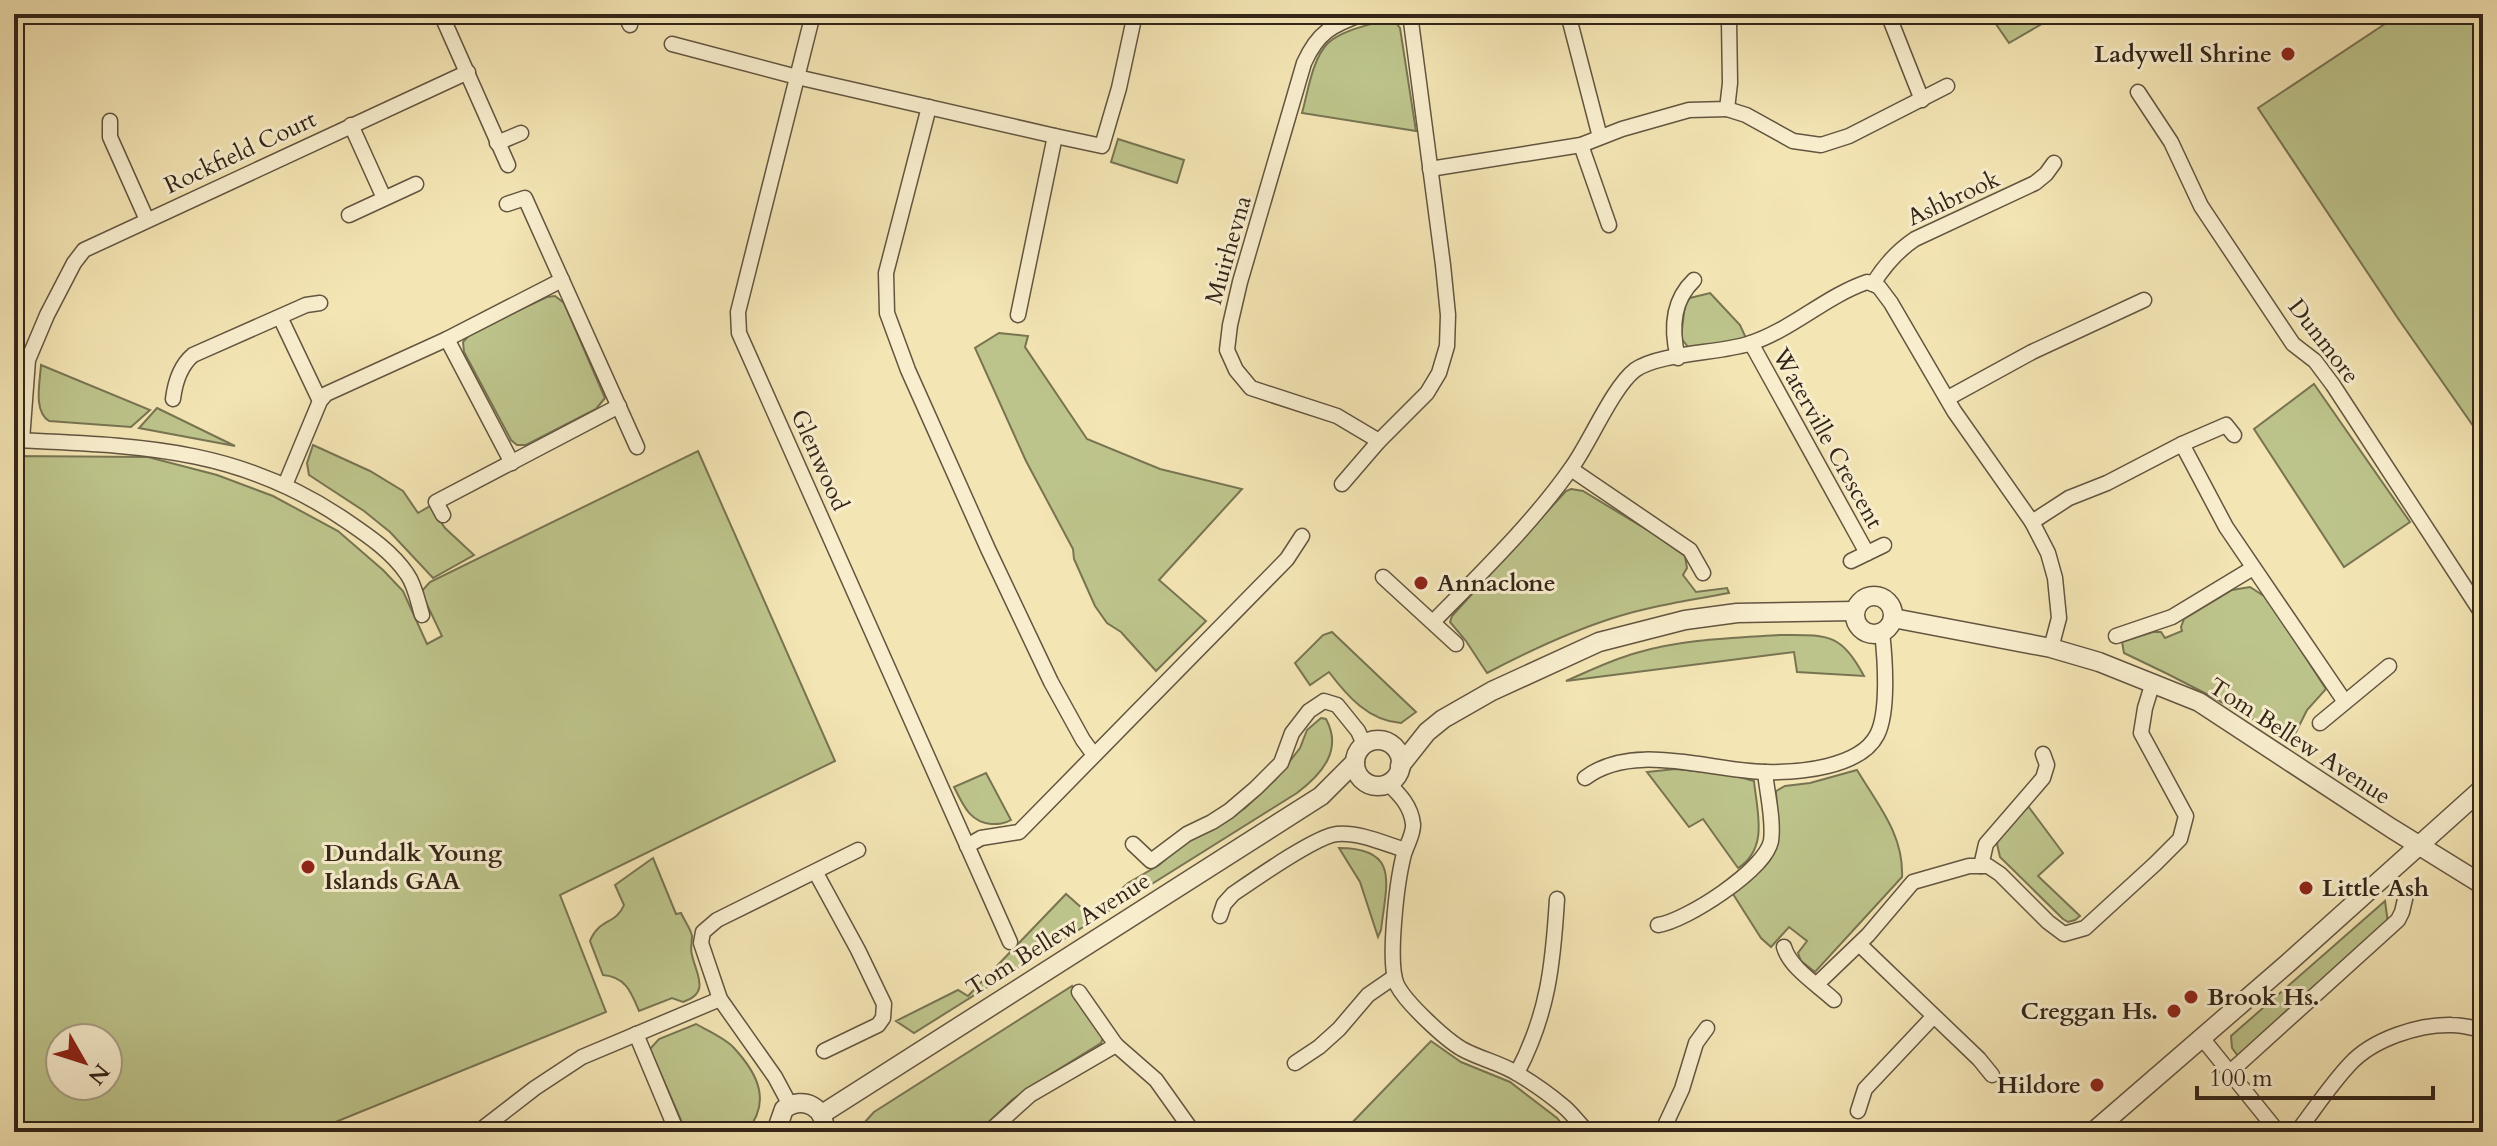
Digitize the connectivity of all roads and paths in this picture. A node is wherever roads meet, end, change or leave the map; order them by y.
1 (441, 14) edge
2 (813, 14) edge
3 (1135, 14) edge
4 (1363, 14) edge
5 (1410, 14) edge
6 (1568, 14) edge
7 (1888, 14) edge
8 (1729, 21) dead end
9 (672, 44) dead end
10 (468, 72) junction
11 (797, 77) junction
12 (1947, 86) dead end
13 (2138, 92) dead end
14 (1922, 100) junction
15 (929, 107) junction
16 (1727, 109) junction
17 (110, 121) dead end
18 (351, 125) junction
19 (521, 133) dead end
20 (1055, 136) junction
21 (1600, 137) junction
22 (497, 143) junction
23 (1581, 145) junction
24 (2054, 163) dead end
25 (508, 165) dead end
26 (1430, 169) junction
27 (416, 184) dead end
28 (384, 198) junction
29 (507, 204) dead end
30 (349, 215) dead end
31 (147, 220) junction
32 (1609, 225) dead end
33 (562, 280) junction
34 (1694, 280) dead end
35 (1873, 284) junction
36 (2144, 300) dead end
37 (320, 303) dead end
38 (1018, 315) dead end
39 (280, 317) junction
40 (447, 339) junction
41 (1751, 343) junction
42 (1678, 358) junction
43 (1948, 398) junction
44 (173, 399) dead end
45 (320, 401) junction
46 (619, 406) junction
47 (2234, 435) dead end
48 (18, 440) edge
49 (1379, 441) junction
50 (2182, 444) junction
51 (637, 447) dead end
52 (512, 463) junction
53 (1571, 469) junction
54 (1342, 484) dead end
55 (285, 485) junction
56 (443, 515) dead end
57 (2032, 522) junction
58 (1302, 536) dead end
59 (1884, 545) dead end
60 (1867, 553) junction
61 (1851, 561) dead end
62 (2253, 568) junction
63 (1703, 573) dead end
64 (1383, 577) dead end
65 (1855, 611) junction
66 (422, 615) dead end
67 (2483, 615) edge
68 (1433, 622) junction
69 (1887, 625) junction
70 (2116, 636) dead end
71 (1456, 644) dead end
72 (2051, 648) junction
73 (2389, 666) dead end
74 (2153, 682) junction
75 (2345, 702) junction
76 (2320, 723) dead end
77 (1427, 732) junction
78 (1389, 743) junction
79 (1364, 744) junction
80 (2043, 754) dead end
81 (1094, 755) junction
82 (1355, 762) junction
83 (1400, 766) junction
84 (1765, 772) junction
85 (1585, 778) dead end
86 (1366, 782) junction
87 (1388, 783) junction
88 (2483, 788) edge
89 (1321, 796) junction
90 (1133, 844) dead end
91 (967, 846) junction
92 (2420, 846) junction
93 (858, 850) dead end
94 (1405, 850) junction
95 (1981, 866) junction
96 (816, 873) junction
97 (2483, 885) edge
98 (2406, 895) dead end
99 (1557, 899) dead end
100 (1220, 916) dead end
101 (1658, 925) dead end
102 (1010, 942) dead end
103 (1859, 944) junction
104 (1784, 947) dead end
105 (1394, 977) junction
106 (1817, 984) junction
107 (1079, 992) dead end
108 (720, 999) junction
109 (1834, 1000) dead end
110 (1933, 1017) junction
111 (1707, 1028) dead end
112 (2483, 1030) edge
113 (636, 1034) junction
114 (2202, 1038) junction
115 (1116, 1045) junction
116 (824, 1051) dead end
117 (1295, 1063) dead end
118 (1517, 1073) junction
119 (2229, 1073) junction
120 (1992, 1075) dead end
121 (790, 1105) junction
122 (1858, 1111) dead end
123 (823, 1123) edge
124 (1585, 1131) edge
125 (478, 1132) edge
126 (677, 1132) edge
127 (779, 1132) edge
128 (989, 1132) edge
129 (1193, 1132) edge
130 (1662, 1132) edge
131 (2093, 1132) edge
132 (2278, 1132) edge
133 (2297, 1132) edge

1 - 10 street
2 - 11 street, Glenwood
3 - 20 street
4 - 49 street, Muirhevna
5 - 26 street
6 - 21 street
7 - 14 street
8 - 16 street
9 - 11 street
10 - 18 street, Rockfield Court
10 - 22 street
11 - 15 street
11 - 91 street, Glenwood
12 - 14 street
13 - 67 street, Dunmore
14 - 16 street
15 - 20 street
15 - 81 street
16 - 21 street
17 - 31 street, Rockfield Court
18 - 28 street, Rockfield Court
18 - 31 street, Rockfield Court
19 - 22 street
20 - 38 street
21 - 23 street
22 - 25 street
23 - 26 street
23 - 32 street
24 - 35 street, Ashbrook
26 - 49 street
27 - 28 street
28 - 30 street
29 - 33 street
31 - 48 street, Rockfield Court
33 - 40 street
33 - 46 street
34 - 42 street
35 - 41 street, Waterville Crescent
35 - 43 street
36 - 43 street
37 - 39 street
39 - 44 street
39 - 45 street
40 - 45 street
40 - 52 street
41 - 42 street, Waterville Crescent
41 - 60 street, Waterville Crescent
42 - 53 street, Waterville Crescent
43 - 57 street
45 - 55 street
46 - 51 street
46 - 52 street
47 - 50 street
48 - 55 street
49 - 54 street
50 - 57 street
50 - 62 street
52 - 56 street
53 - 63 street
53 - 68 street, Waterville Crescent
55 - 66 street
57 - 72 street
58 - 81 street
59 - 60 street
60 - 61 street
62 - 70 street
62 - 75 street
64 - 68 street
65 - 69 street, Tom Bellew Avenue
65 - 69 street, Tom Bellew Avenue
65 - 77 street, Tom Bellew Avenue
68 - 71 street
69 - 72 street, Tom Bellew Avenue
69 - 84 street
72 - 74 street, Tom Bellew Avenue
73 - 75 street
74 - 92 street, Tom Bellew Avenue
74 - 95 street
75 - 76 street
77 - 78 street, Tom Bellew Avenue
77 - 83 street, Tom Bellew Avenue
78 - 79 street
78 - 83 street
79 - 82 street
79 - 90 street
80 - 95 street
81 - 91 street
82 - 86 street
82 - 89 street, Tom Bellew Avenue
83 - 87 street
84 - 85 street
84 - 101 street
86 - 87 street
86 - 89 street, Tom Bellew Avenue
87 - 94 street
88 - 92 street
89 - 123 street, Tom Bellew Avenue
91 - 102 street, Glenwood
92 - 97 street, Tom Bellew Avenue
92 - 114 street
93 - 96 street
94 - 100 street
94 - 105 street
95 - 103 street
96 - 108 street
96 - 116 street
98 - 119 street
99 - 118 street
103 - 106 street
103 - 110 street
104 - 106 street
105 - 117 street
105 - 118 street
106 - 109 street
107 - 115 street
108 - 113 street
108 - 121 street
110 - 120 street
110 - 122 street
111 - 130 street
112 - 133 street
113 - 125 street
113 - 126 street
114 - 119 street
114 - 131 street
115 - 128 street
115 - 129 street
118 - 124 street
119 - 132 street
121 - 123 street
121 - 127 street

